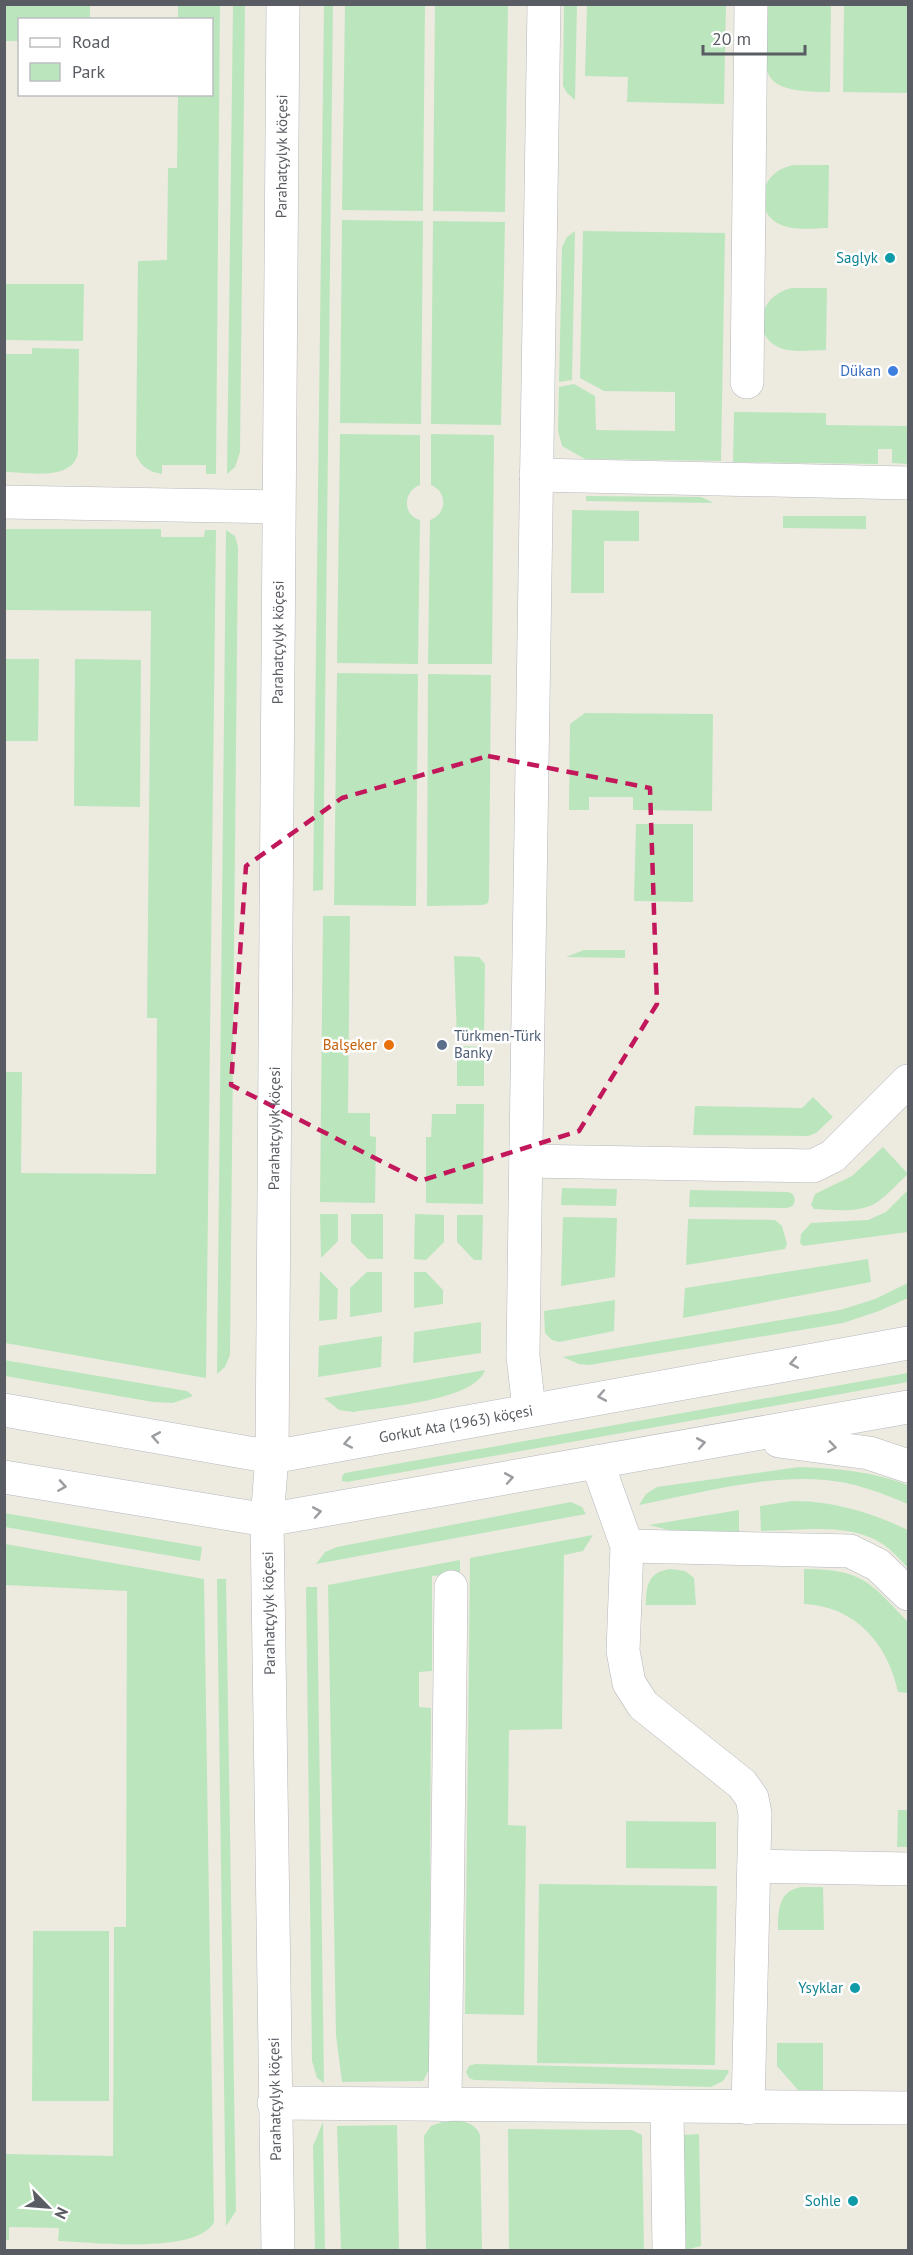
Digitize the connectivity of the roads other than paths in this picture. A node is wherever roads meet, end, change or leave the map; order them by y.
1 (283, 4) edge
2 (544, 4) edge
3 (750, 4) edge
4 (747, 382) dead end
5 (536, 475) junction
6 (909, 483) edge
7 (4, 502) edge
8 (277, 507) junction
9 (909, 1081) edge
10 (526, 1161) junction
11 (909, 1320) edge
12 (909, 1343) edge
13 (852, 1353) junction
14 (909, 1407) edge
15 (529, 1409) junction
16 (4, 1410) edge
17 (732, 1437) junction
18 (272, 1457) junction
19 (597, 1462) junction
20 (909, 1466) edge
21 (4, 1477) edge
22 (267, 1520) junction
23 (627, 1546) junction
24 (451, 1587) dead end
25 (909, 1594) edge
26 (754, 1866) junction
27 (909, 1869) edge
28 (274, 2103) junction
29 (445, 2105) junction
30 (667, 2108) junction
31 (748, 2108) junction
32 (909, 2108) edge
33 (278, 2250) edge
34 (669, 2250) edge

1 - 8 street, Parahatçylyk köçesi
2 - 5 street
3 - 4 street
5 - 6 street
5 - 10 street
7 - 8 street
8 - 18 street, Parahatçylyk köçesi
9 - 10 street
10 - 15 street
11 - 13 street
12 - 13 street, Gorkut Ata (1963) köçesi
13 -> 15 street, Gorkut Ata (1963) köçesi
14 - 17 street
15 -> 18 street, Gorkut Ata (1963) köçesi
18 -> 16 street, Gorkut Ata (1963) köçesi
19 -> 17 street
17 -> 20 street
18 - 22 street, Parahatçylyk köçesi
22 -> 19 street
19 - 23 street
21 -> 22 street
22 - 28 street, Parahatçylyk köçesi
23 - 25 street
23 - 26 street
24 - 29 street
26 - 27 street
26 - 31 street
28 - 29 street
28 - 33 street, Parahatçylyk köçesi
29 - 30 street
30 - 31 street
30 - 34 street
31 - 32 street

